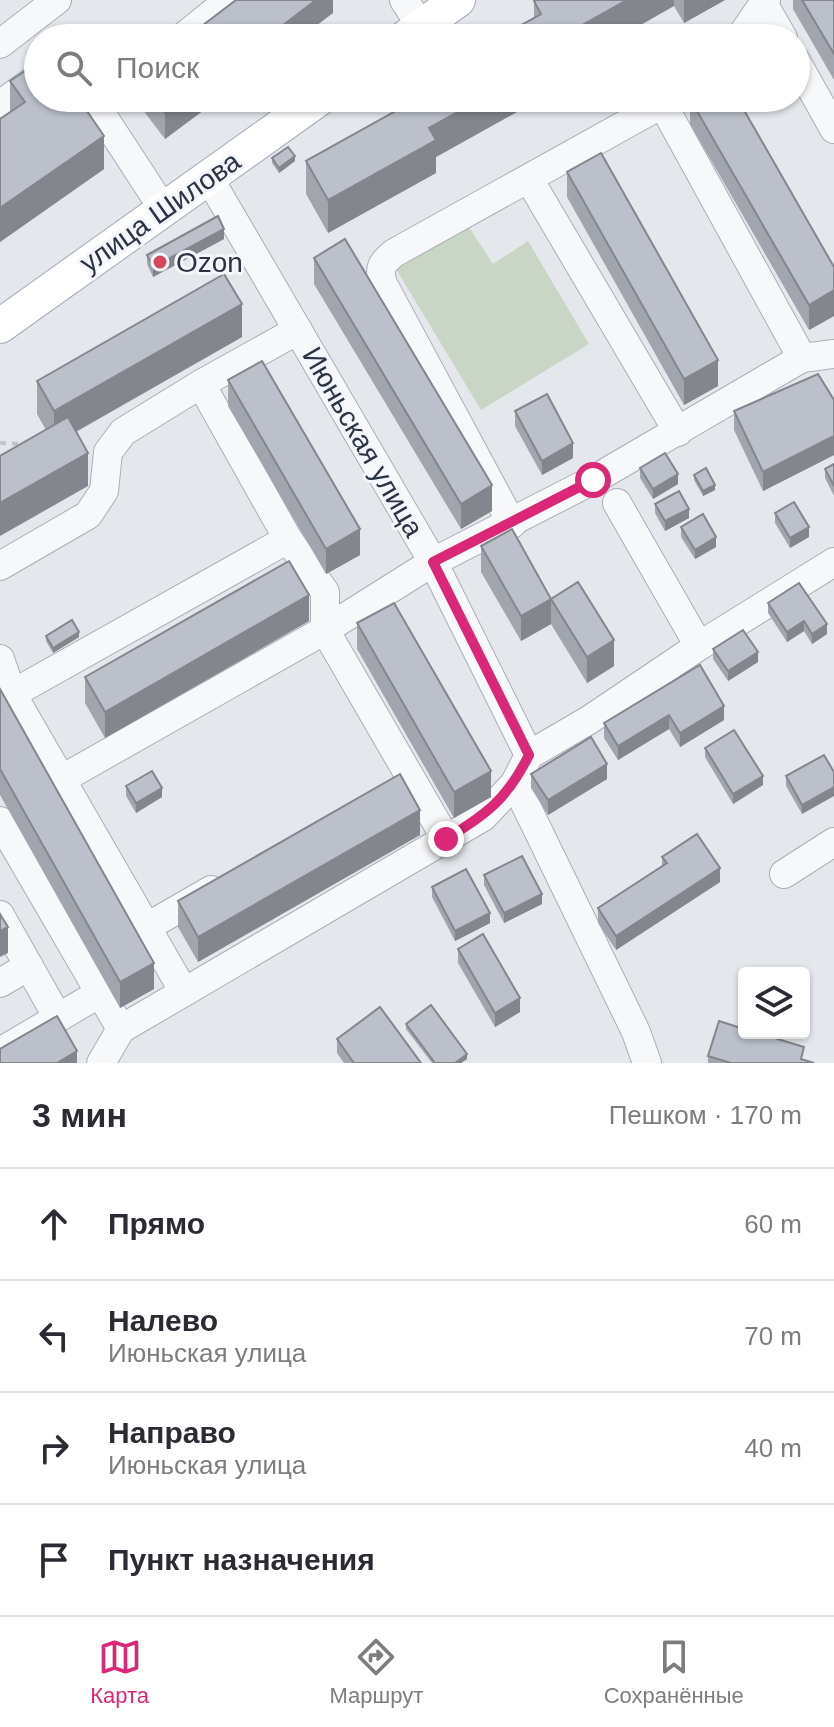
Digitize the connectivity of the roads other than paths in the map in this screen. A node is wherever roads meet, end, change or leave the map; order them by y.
1 (229, 0) edge
2 (458, 0) edge
3 (765, 1) edge
4 (410, 21) edge
5 (199, 24) edge
6 (749, 24) edge
7 (776, 24) edge
8 (24, 31) edge
9 (0, 44) edge
10 (810, 86) edge
11 (24, 87) edge
12 (0, 105) edge
13 (106, 112) edge
14 (301, 112) edge
15 (648, 112) edge
16 (674, 112) edge
17 (834, 129) edge
18 (209, 178) junction
19 (529, 179) junction
20 (164, 210) junction
21 (0, 326) edge
22 (298, 330) junction
23 (834, 354) edge
24 (802, 358) junction
25 (201, 384) junction
26 (678, 432) junction
27 (617, 503) dead end
28 (512, 524) junction
29 (288, 539) junction
30 (433, 562) junction
31 (834, 562) edge
32 (0, 566) edge
33 (325, 630) junction
34 (699, 646) junction
35 (0, 659) edge
36 (12, 694) junction
37 (529, 755) junction
38 (410, 777) junction
39 (62, 779) junction
40 (515, 783) junction
41 (382, 793) edge
42 (0, 821) edge
43 (446, 839) junction
44 (834, 842) edge
45 (784, 874) dead end
46 (230, 879) edge
47 (0, 915) edge
48 (147, 927) junction
49 (29, 966) junction
50 (0, 983) edge
51 (184, 992) junction
52 (100, 993) junction
53 (58, 1018) junction
54 (121, 1029) junction
55 (0, 1052) edge
56 (101, 1063) edge
57 (647, 1063) edge

1 - 5 street
2 - 4 main road
3 - 6 street
3 - 7 street
8 - 9 street
10 - 17 street
11 - 12 street
13 - 20 street
14 - 18 main road, улица Шилова
15 - 19 street
16 - 24 street
18 - 20 main road, улица Шилова
18 - 22 street, Июньская улица
19 - 26 street
19 - 28 street
20 - 21 main road, улица Шилова
22 - 25 street
22 - 30 street, Июньская улица
23 - 24 street
24 - 26 street
25 - 29 street
25 - 32 street
26 - 28 street
27 - 34 street
28 - 30 street
29 - 33 street
29 - 36 street
30 - 33 street
30 - 37 street, Июньская улица
31 - 34 street
33 - 38 street
33 - 39 street
34 - 37 street
35 - 36 street
36 - 39 street
37 - 40 street
38 - 41 street
38 - 43 street
39 - 48 street
40 - 43 street
40 - 57 street
42 - 52 street
43 - 51 street
44 - 45 street
46 - 48 street
47 - 49 street
48 - 51 street
49 - 50 street
49 - 53 street
51 - 54 street
52 - 53 street
52 - 54 street
53 - 55 street
54 - 56 street

